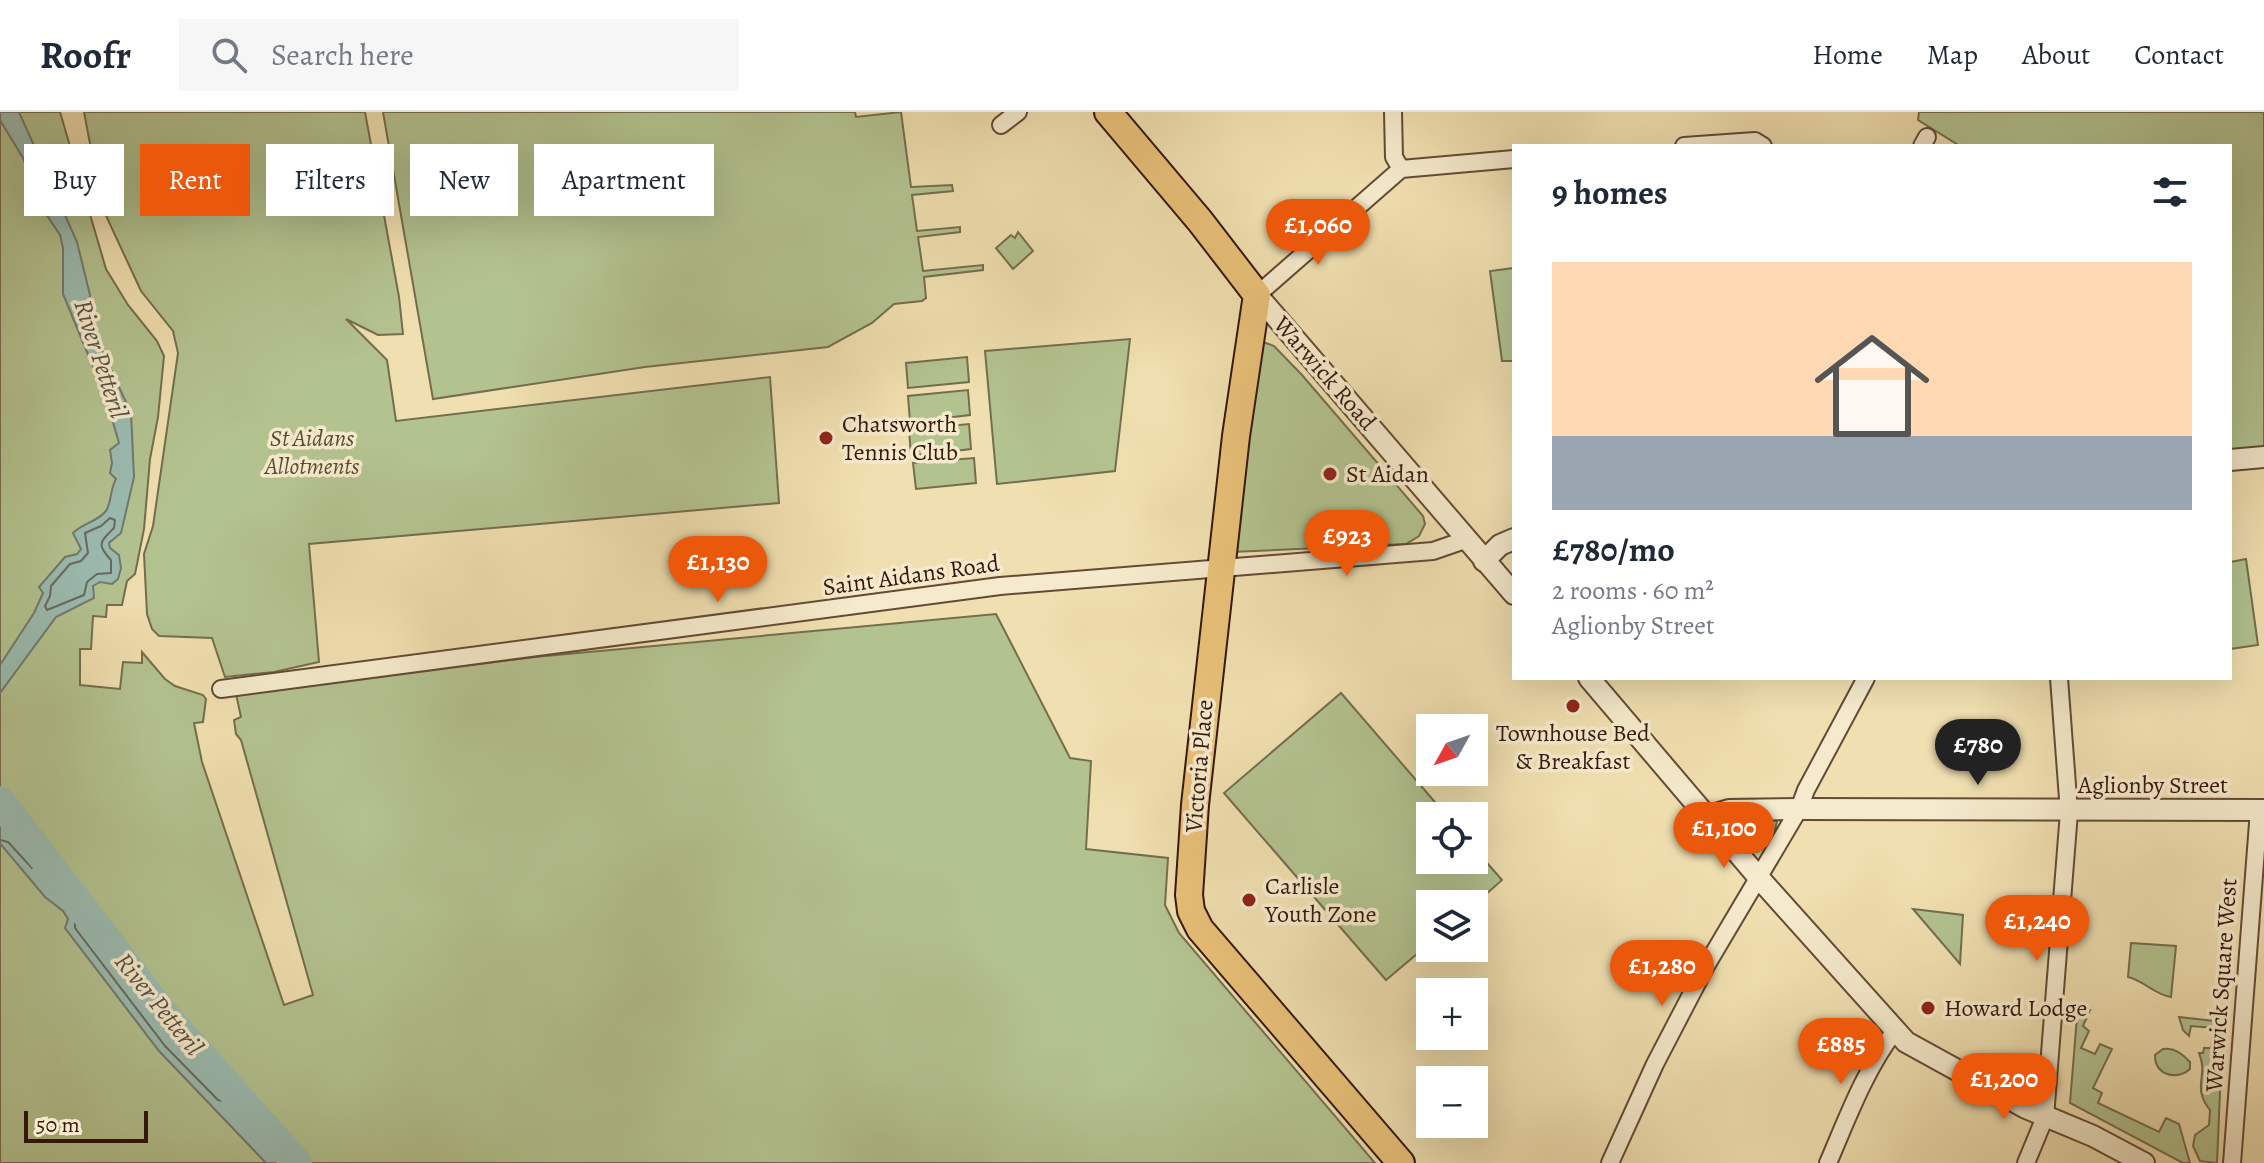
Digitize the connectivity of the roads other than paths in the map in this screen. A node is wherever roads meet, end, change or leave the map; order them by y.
1 (1018, 112) edge
2 (1108, 112) edge
3 (1393, 112) edge
4 (1001, 125) dead end
5 (1714, 144) edge
6 (1760, 144) edge
7 (1512, 159) edge
8 (1401, 169) junction
9 (1257, 295) junction
10 (2264, 457) edge
11 (2232, 460) edge
12 (1465, 540) junction
13 (1512, 540) edge
14 (1484, 561) junction
15 (1220, 570) junction
16 (1512, 592) edge
17 (1591, 680) edge
18 (1865, 680) edge
19 (2059, 680) edge
20 (221, 689) dead end
21 (1799, 809) junction
22 (2262, 810) edge
23 (2069, 812) junction
24 (1711, 821) junction
25 (1759, 878) junction
26 (1894, 1032) junction
27 (2045, 1117) junction
28 (1401, 1163) edge
29 (1610, 1163) edge
30 (1828, 1163) edge
31 (2026, 1163) edge
32 (2144, 1163) edge
33 (2232, 1163) edge

1 - 4 street
2 - 9 main road, Warwick Road
3 - 8 street
5 - 6 street
7 - 8 street
8 - 9 street
9 - 12 street, Warwick Road
9 - 15 main road, Victoria Place
10 - 11 street
12 - 14 street, Warwick Road
12 - 15 street, Saint Aidans Road
13 - 14 street
14 - 16 street, Warwick Road
15 - 20 street, Saint Aidans Road
15 - 28 main road, Victoria Place
17 - 24 street
18 - 21 street
19 - 23 street
21 - 23 street, Aglionby Street
21 - 24 street, Aglionby Street
21 - 25 street
22 - 23 street, Aglionby Street
22 - 33 street, Warwick Square West
23 - 27 street
24 - 25 street
25 - 26 street
25 - 29 street
26 - 27 street
26 - 30 street
27 - 31 street
27 - 32 street

